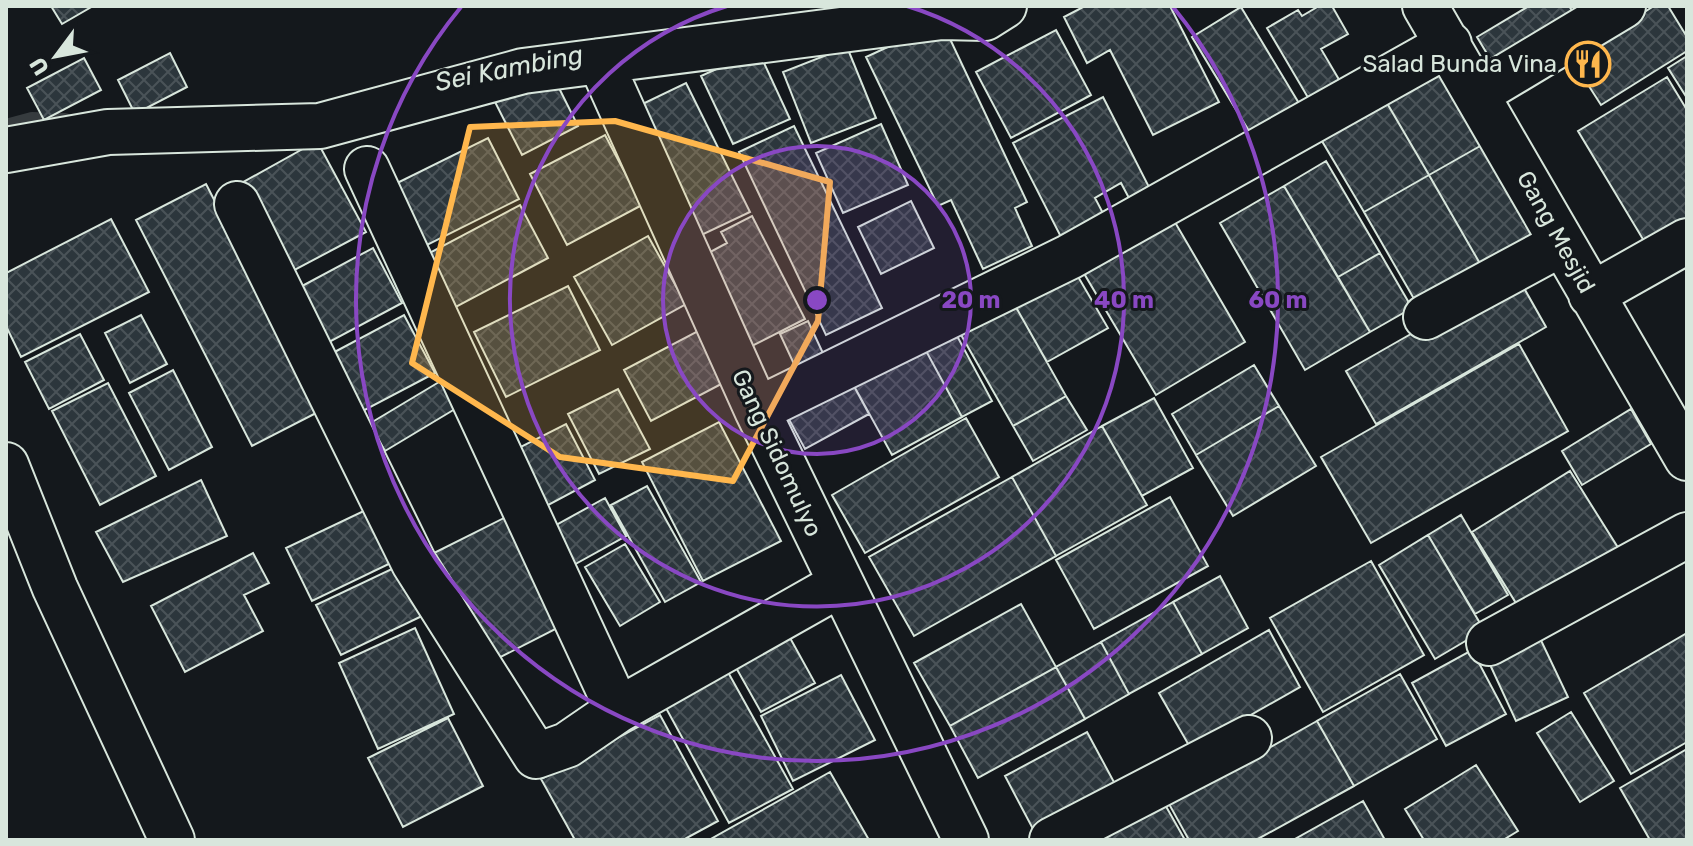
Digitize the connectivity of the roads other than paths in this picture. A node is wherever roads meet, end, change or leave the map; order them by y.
1 (1425, 6) edge
2 (1623, 6) edge
3 (989, 10) edge
4 (1449, 44) junction
5 (600, 61) junction
6 (1478, 93) junction
7 (6, 150) edge
8 (367, 169) dead end
9 (237, 204) dead end
10 (1687, 241) edge
11 (1561, 244) junction
12 (1591, 295) junction
13 (1426, 317) dead end
14 (757, 410) junction
15 (1687, 458) edge
16 (6, 465) edge
17 (1687, 535) edge
18 (839, 585) junction
19 (1489, 643) dead end
20 (618, 710) junction
21 (1249, 738) dead end
22 (172, 840) edge
23 (966, 840) edge
24 (1052, 840) edge

1 - 4 street, Gang Mesjid
2 - 6 street
3 - 5 street
4 - 6 street, Gang Mesjid
4 - 14 street
5 - 7 street
5 - 14 street, Gang Sidomulyo
6 - 11 street, Gang Mesjid
8 - 20 street
9 - 20 street
10 - 12 street
11 - 12 street, Gang Mesjid
11 - 13 street
12 - 15 street, Gang Mesjid
14 - 18 street, Gang Sidomulyo
16 - 22 street
17 - 19 street
18 - 20 street
18 - 23 street, Gang Sidomulyo
21 - 24 street

